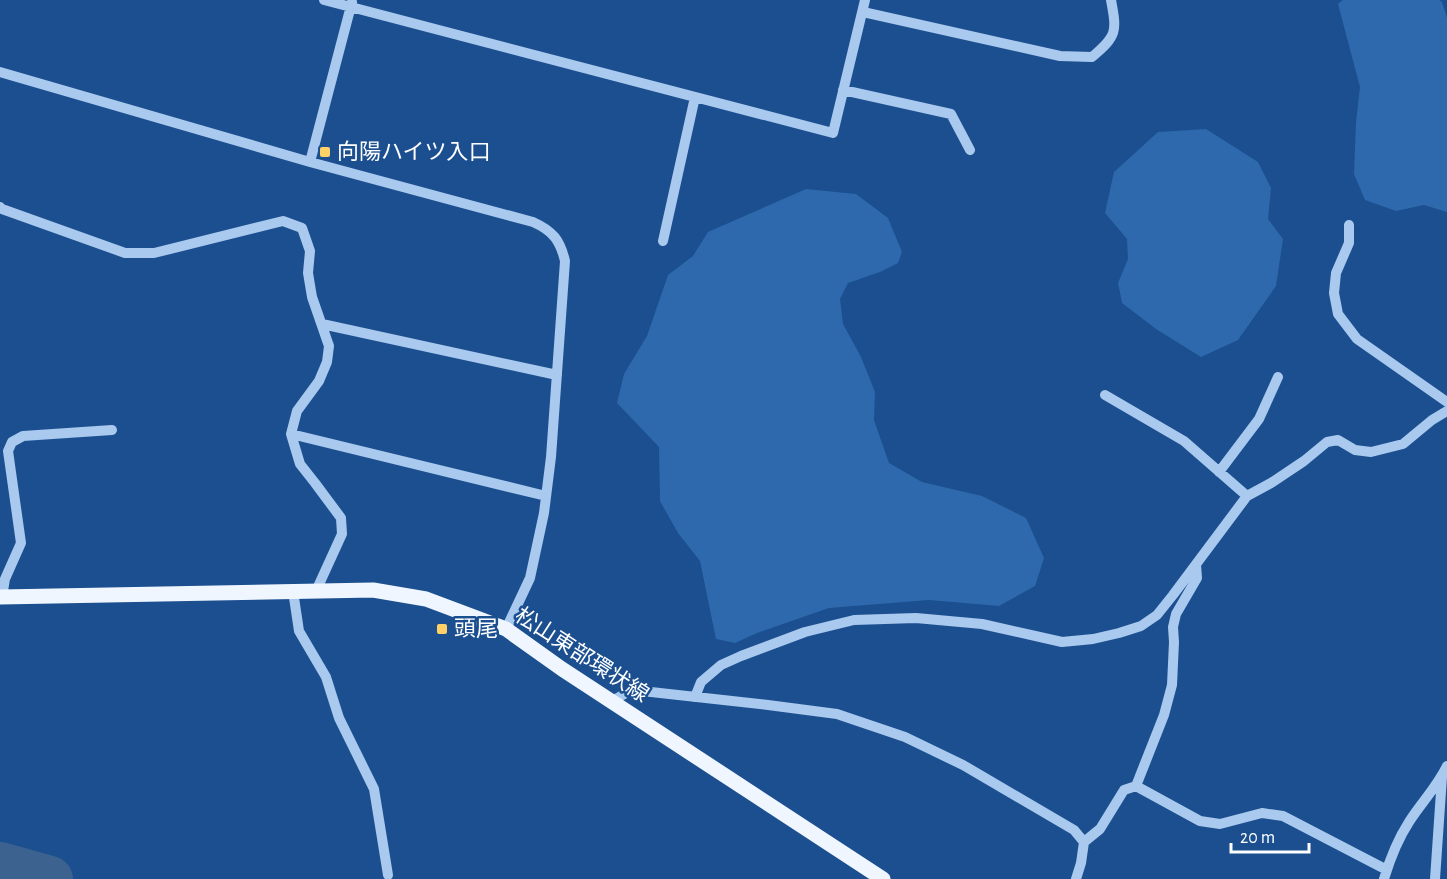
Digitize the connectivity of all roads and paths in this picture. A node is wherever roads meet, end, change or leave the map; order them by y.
1 (324, 0) edge
2 (866, 0) edge
3 (1111, 0) edge
4 (351, 4) edge
5 (862, 12) junction
6 (0, 72) edge
7 (843, 90) junction
8 (695, 97) junction
9 (970, 150) dead end
10 (310, 162) junction
11 (0, 207) edge
12 (1349, 225) dead end
13 (663, 241) dead end
14 (322, 324) junction
15 (557, 375) junction
16 (1278, 377) dead end
17 (1105, 395) dead end
18 (1447, 402) edge
19 (1447, 411) edge
20 (112, 430) dead end
21 (291, 434) junction
22 (1219, 472) junction
23 (546, 496) junction
24 (1247, 496) junction
25 (1196, 565) junction
26 (293, 591) junction
27 (316, 591) junction
28 (1, 597) edge
29 (506, 629) junction
30 (695, 697) junction
31 (612, 701) junction
32 (1445, 771) edge
33 (1136, 786) junction
34 (1084, 842) junction
35 (388, 875) dead end
36 (1385, 875) edge
37 (883, 879) edge
38 (1076, 879) edge
39 (1435, 879) edge

1 - 4 street
2 - 5 street
3 - 5 street
4 - 8 street
4 - 10 street
5 - 7 street
6 - 10 street
7 - 8 street
7 - 9 street
8 - 13 street
10 - 15 street
11 - 14 street
12 - 18 street
14 - 15 street
14 - 21 street
15 - 23 street
16 - 22 street
17 - 22 street
19 - 24 street
20 - 28 street
21 - 23 street
21 - 27 street
22 - 24 street
23 - 29 street
24 - 25 street
25 - 30 street
25 - 33 street
26 - 27 main road, 松山東部環状線
26 - 28 main road, 松山東部環状線
26 - 35 street
27 - 29 main road, 松山東部環状線
29 - 31 main road, 松山東部環状線
30 - 31 street
30 - 34 street
31 - 37 main road, 松山東部環状線
32 - 36 street
32 - 39 street
33 - 34 street
33 - 36 street
34 - 38 street

